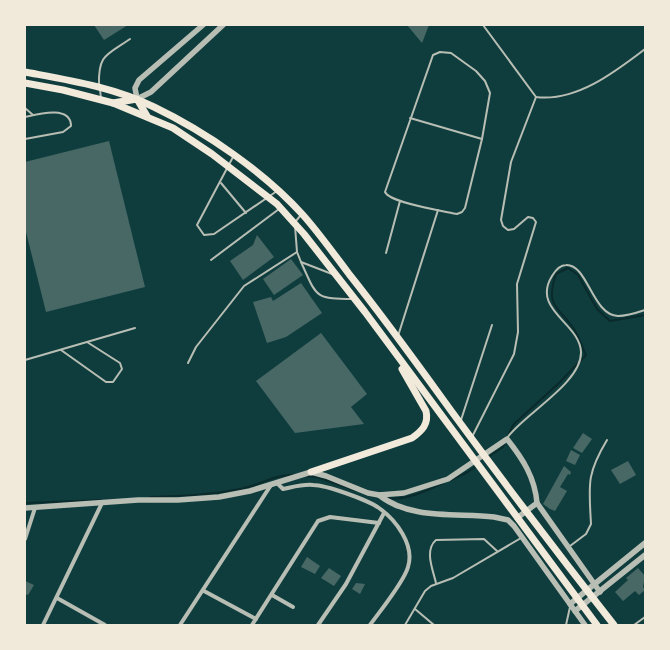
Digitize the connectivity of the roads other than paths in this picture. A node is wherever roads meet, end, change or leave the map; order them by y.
1 (203, 25) edge
2 (222, 25) edge
3 (483, 25) edge
4 (130, 39) dead end
5 (645, 49) edge
6 (25, 72) edge
7 (25, 83) edge
8 (100, 88) junction
9 (536, 97) junction
10 (136, 99) junction
11 (101, 100) junction
12 (113, 103) junction
13 (25, 108) edge
14 (33, 115) junction
15 (147, 116) junction
16 (25, 117) edge
17 (410, 118) junction
18 (482, 139) junction
19 (25, 140) edge
20 (233, 156) junction
21 (229, 167) junction
22 (221, 182) junction
23 (277, 191) junction
24 (268, 198) junction
25 (289, 201) junction
26 (400, 201) junction
27 (280, 208) junction
28 (438, 210) junction
29 (246, 213) junction
30 (302, 214) junction
31 (295, 223) junction
32 (297, 252) junction
33 (386, 253) dead end
34 (211, 260) dead end
35 (301, 262) junction
36 (338, 277) junction
37 (368, 298) junction
38 (355, 299) junction
39 (645, 310) edge
40 (492, 325) dead end
41 (135, 328) dead end
42 (398, 337) junction
43 (385, 339) junction
44 (87, 342) junction
45 (61, 350) junction
46 (25, 360) edge
47 (188, 363) dead end
48 (460, 422) junction
49 (455, 434) junction
50 (472, 438) junction
51 (507, 439) junction
52 (607, 440) dead end
53 (466, 449) junction
54 (311, 472) junction
55 (274, 484) junction
56 (379, 495) junction
57 (102, 503) junction
58 (537, 503) junction
59 (25, 508) edge
60 (35, 508) junction
61 (526, 511) junction
62 (384, 513) junction
63 (517, 518) junction
64 (380, 522) junction
65 (522, 538) junction
66 (25, 539) edge
67 (645, 544) edge
68 (567, 548) junction
69 (497, 551) junction
70 (645, 555) edge
71 (436, 584) junction
72 (594, 585) junction
73 (587, 590) junction
74 (204, 591) junction
75 (600, 592) junction
76 (272, 595) junction
77 (57, 598) junction
78 (577, 598) junction
79 (593, 598) junction
80 (570, 604) junction
81 (583, 606) junction
82 (293, 607) dead end
83 (416, 610) junction
84 (573, 612) junction
85 (645, 618) edge
86 (256, 619) junction
87 (430, 622) junction
88 (43, 625) edge
89 (105, 625) edge
90 (180, 625) edge
91 (252, 625) edge
92 (318, 625) edge
93 (370, 625) edge
94 (405, 625) edge
95 (428, 625) edge
96 (434, 625) edge
97 (566, 625) edge
98 (585, 625) edge
99 (598, 625) edge
100 (614, 625) edge
101 (634, 625) edge

1 - 10 street
2 - 10 street
3 - 9 lane
4 - 8 lane
5 - 9 lane
6 - 8 main road
7 - 11 main road
8 - 10 main road
8 - 11 lane
9 - 50 lane
10 - 12 main road
10 - 15 main road
10 - 20 main road
11 - 12 main road
12 - 15 main road
13 - 14 lane
14 - 16 lane
14 - 19 lane
15 - 21 main road
17 - 18 lane
17 - 18 lane
17 - 26 lane
18 - 28 lane
20 - 21 lane
20 - 23 main road
21 - 22 lane
21 - 24 main road
22 - 29 lane
22 - 29 lane
23 - 24 lane
23 - 25 main road
24 - 27 main road
24 - 29 lane
25 - 27 lane
25 - 30 main road
26 - 28 lane
26 - 33 lane
27 - 31 main road
27 - 34 lane
28 - 42 lane
30 - 31 lane
30 - 37 main road
31 - 32 lane
31 - 36 main road
32 - 35 lane
32 - 47 lane
35 - 36 lane
35 - 38 lane
36 - 38 main road
37 - 38 lane
37 - 42 main road
38 - 43 main road
39 - 51 lane
40 - 48 lane
41 - 44 lane
42 - 48 main road
43 - 49 main road
43 - 54 main road
44 - 45 lane
44 - 45 lane
45 - 46 lane
48 - 49 lane
48 - 50 main road
49 - 53 main road
50 - 53 lane
50 - 61 main road
51 - 56 street
51 - 58 street
52 - 68 lane
53 - 63 main road
54 - 55 street
54 - 56 street
55 - 57 street
55 - 62 street
55 - 74 street
56 - 65 street
57 - 60 street
57 - 77 street
58 - 61 street
58 - 68 street
59 - 60 street
60 - 66 street
61 - 63 street
61 - 73 main road
62 - 64 street
62 - 93 street
63 - 78 main road
64 - 76 street
64 - 92 street
65 - 69 lane
65 - 80 street
67 - 72 street
68 - 72 street
69 - 71 lane
69 - 71 lane
70 - 75 street
71 - 83 lane
72 - 73 street
72 - 75 street
73 - 78 street
73 - 79 main road
74 - 86 street
74 - 90 street
75 - 79 street
76 - 82 street
76 - 86 street
77 - 88 street
77 - 89 street
78 - 80 street
78 - 81 main road
79 - 81 street
79 - 100 main road
80 - 84 street
81 - 84 street
81 - 99 main road
83 - 87 lane
83 - 94 lane
84 - 97 lane
84 - 98 street
85 - 101 lane
86 - 91 street
87 - 95 lane
87 - 96 lane

